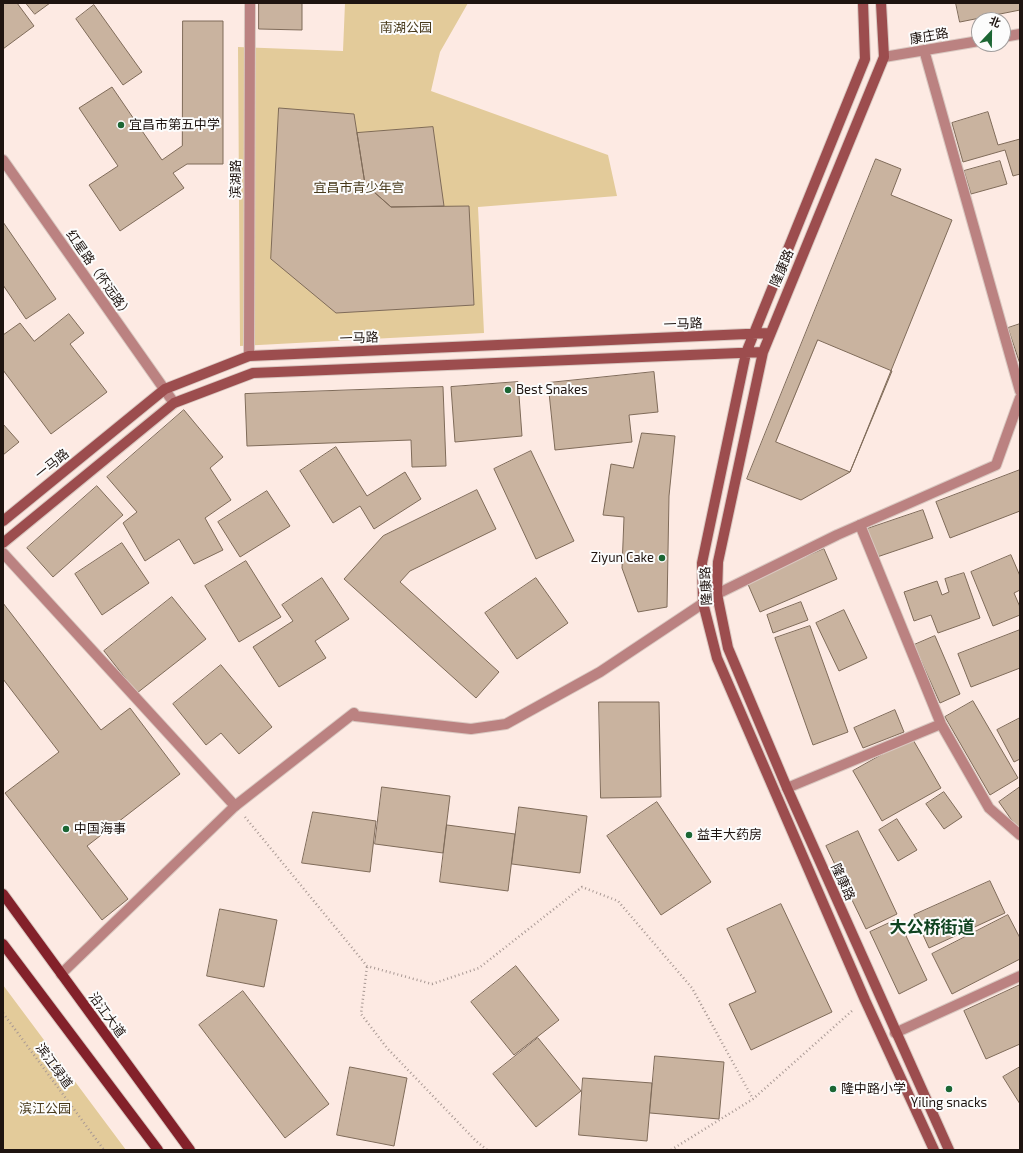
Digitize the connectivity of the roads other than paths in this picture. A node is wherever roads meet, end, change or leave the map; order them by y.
1 (250, 3) edge
2 (863, 3) edge
3 (881, 3) edge
4 (971, 42) edge
5 (924, 50) junction
6 (884, 57) junction
7 (3, 160) edge
8 (770, 333) junction
9 (753, 334) junction
10 (763, 352) junction
11 (746, 353) junction
12 (249, 356) junction
13 (165, 389) junction
14 (1020, 391) edge
15 (1020, 398) edge
16 (174, 403) junction
17 (3, 521) edge
18 (860, 525) junction
19 (3, 543) edge
20 (3, 554) edge
21 (717, 594) junction
22 (703, 603) junction
23 (941, 724) junction
24 (787, 788) junction
25 (236, 806) junction
26 (1020, 835) edge
27 (3, 894) edge
28 (3, 944) edge
29 (61, 974) junction
30 (1020, 976) edge
31 (895, 1033) junction
32 (158, 1150) edge
33 (190, 1150) edge
34 (934, 1150) edge
35 (949, 1150) edge

1 - 12 street, 滨湖路
2 - 9 main road, 隆康路
3 - 6 main road, 隆康路
4 - 5 street, 康庄路
5 - 6 street, 康庄路
5 - 14 street
6 - 8 main road, 隆康路
7 - 13 street, 红星路（怀远路）
8 - 9 main road, 一马路
8 - 10 main road, 隆康路
9 - 11 main road, 隆康路
9 - 12 main road, 一马路
10 - 11 main road
10 - 21 main road, 隆康路
11 - 16 main road
11 - 22 main road, 隆康路
12 - 13 main road, 一马路
13 - 16 street, 红星路（怀远路）
13 - 17 main road, 一马路
15 - 18 street
16 - 19 main road
18 - 21 street
18 - 23 street
20 - 25 street
21 - 22 street
21 - 24 main road, 隆康路
22 - 25 street
22 - 34 main road, 隆康路
23 - 24 street
23 - 26 street
24 - 31 main road, 隆康路
25 - 29 street
27 - 29 main road, 沿江大道
28 - 32 main road
29 - 33 main road, 沿江大道
30 - 31 street
31 - 35 main road, 隆康路

